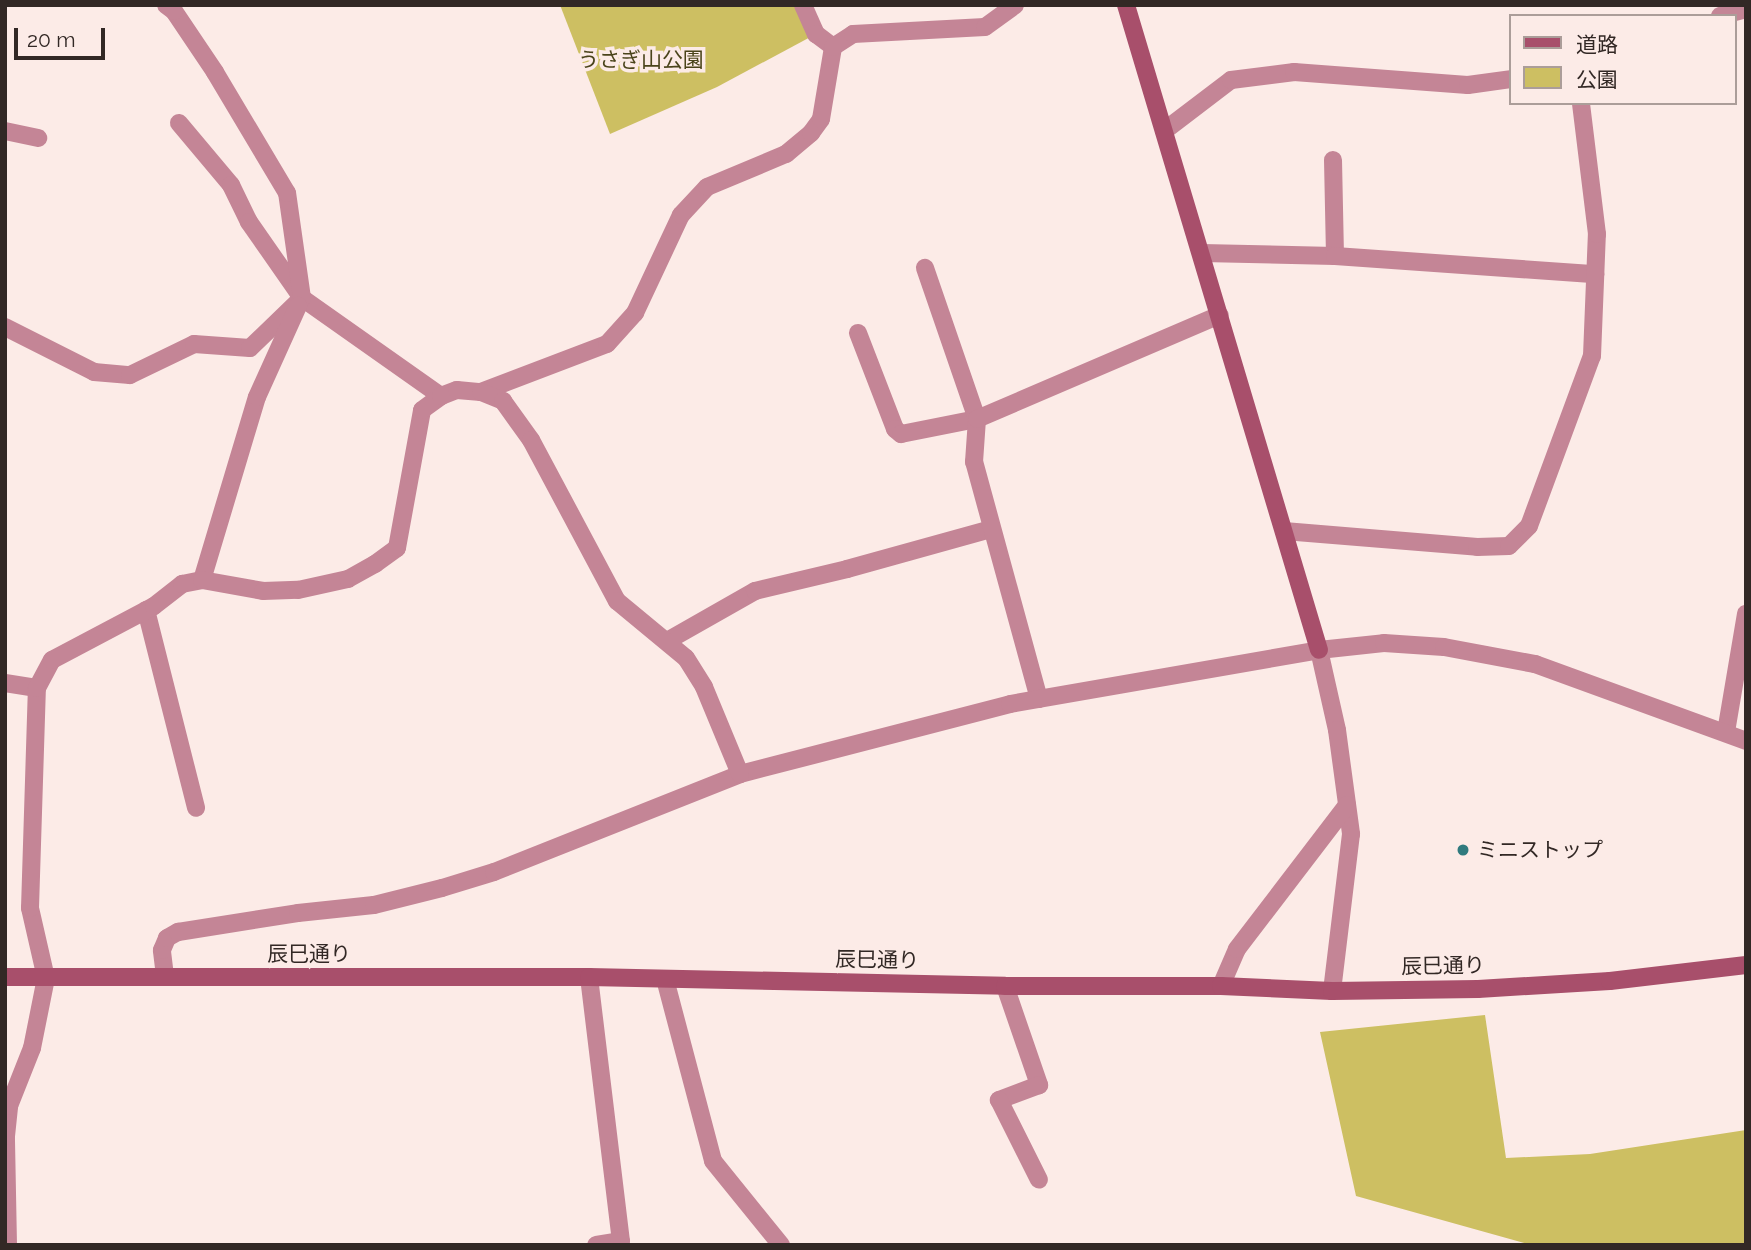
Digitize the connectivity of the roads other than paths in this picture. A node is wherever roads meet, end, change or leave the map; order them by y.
1 (166, 5) edge
2 (803, 5) edge
3 (1015, 5) edge
4 (1126, 5) edge
5 (1746, 9) edge
6 (1727, 14) edge
7 (833, 47) junction
8 (1510, 79) edge
9 (1581, 105) edge
10 (179, 123) dead end
11 (5, 131) edge
12 (1164, 131) junction
13 (38, 138) dead end
14 (1333, 160) dead end
15 (1202, 253) junction
16 (1335, 256) junction
17 (925, 268) dead end
18 (1595, 274) junction
19 (302, 298) junction
20 (1220, 315) junction
21 (5, 327) edge
22 (858, 333) dead end
23 (481, 391) junction
24 (441, 396) junction
25 (977, 419) junction
26 (991, 529) junction
27 (1284, 531) junction
28 (202, 580) junction
29 (146, 610) junction
30 (1746, 614) edge
31 (667, 642) junction
32 (1319, 650) junction
33 (5, 683) edge
34 (37, 688) junction
35 (1039, 699) junction
36 (1726, 732) junction
37 (1746, 741) edge
38 (740, 774) junction
39 (1347, 806) junction
40 (196, 808) dead end
41 (1746, 965) edge
42 (5, 976) edge
43 (165, 976) junction
44 (589, 977) junction
45 (46, 978) junction
46 (665, 979) junction
47 (1005, 986) junction
48 (1221, 986) junction
49 (1332, 990) junction
50 (1039, 1180) dead end
51 (8, 1245) edge
52 (596, 1245) edge
53 (781, 1245) edge

1 - 19 street
2 - 7 street
3 - 7 street
4 - 12 street
5 - 6 street
7 - 23 street
8 - 12 street
9 - 18 street
10 - 19 street
11 - 13 street
12 - 15 street
14 - 16 street
15 - 16 street
15 - 20 street
16 - 18 street
17 - 25 street
18 - 27 street
19 - 21 street
19 - 24 street
19 - 28 street
20 - 25 street
20 - 27 street
22 - 25 street
23 - 24 street
23 - 31 street
24 - 28 street
25 - 26 street
26 - 31 street
26 - 35 street
27 - 32 street
28 - 29 street
29 - 34 street
29 - 40 street
30 - 36 street
31 - 38 street
32 - 35 street
32 - 36 street
32 - 39 street
33 - 34 street
34 - 45 street
35 - 38 street
36 - 37 street
38 - 43 street
39 - 48 street
39 - 49 street
41 - 49 street, 辰巳通り
42 - 45 street, 辰巳通り
43 - 44 street, 辰巳通り
43 - 45 street, 辰巳通り
44 - 46 street, 辰巳通り
44 - 52 street
45 - 51 street
46 - 47 street, 辰巳通り
46 - 53 street
47 - 48 street, 辰巳通り
47 - 50 street
48 - 49 street, 辰巳通り

